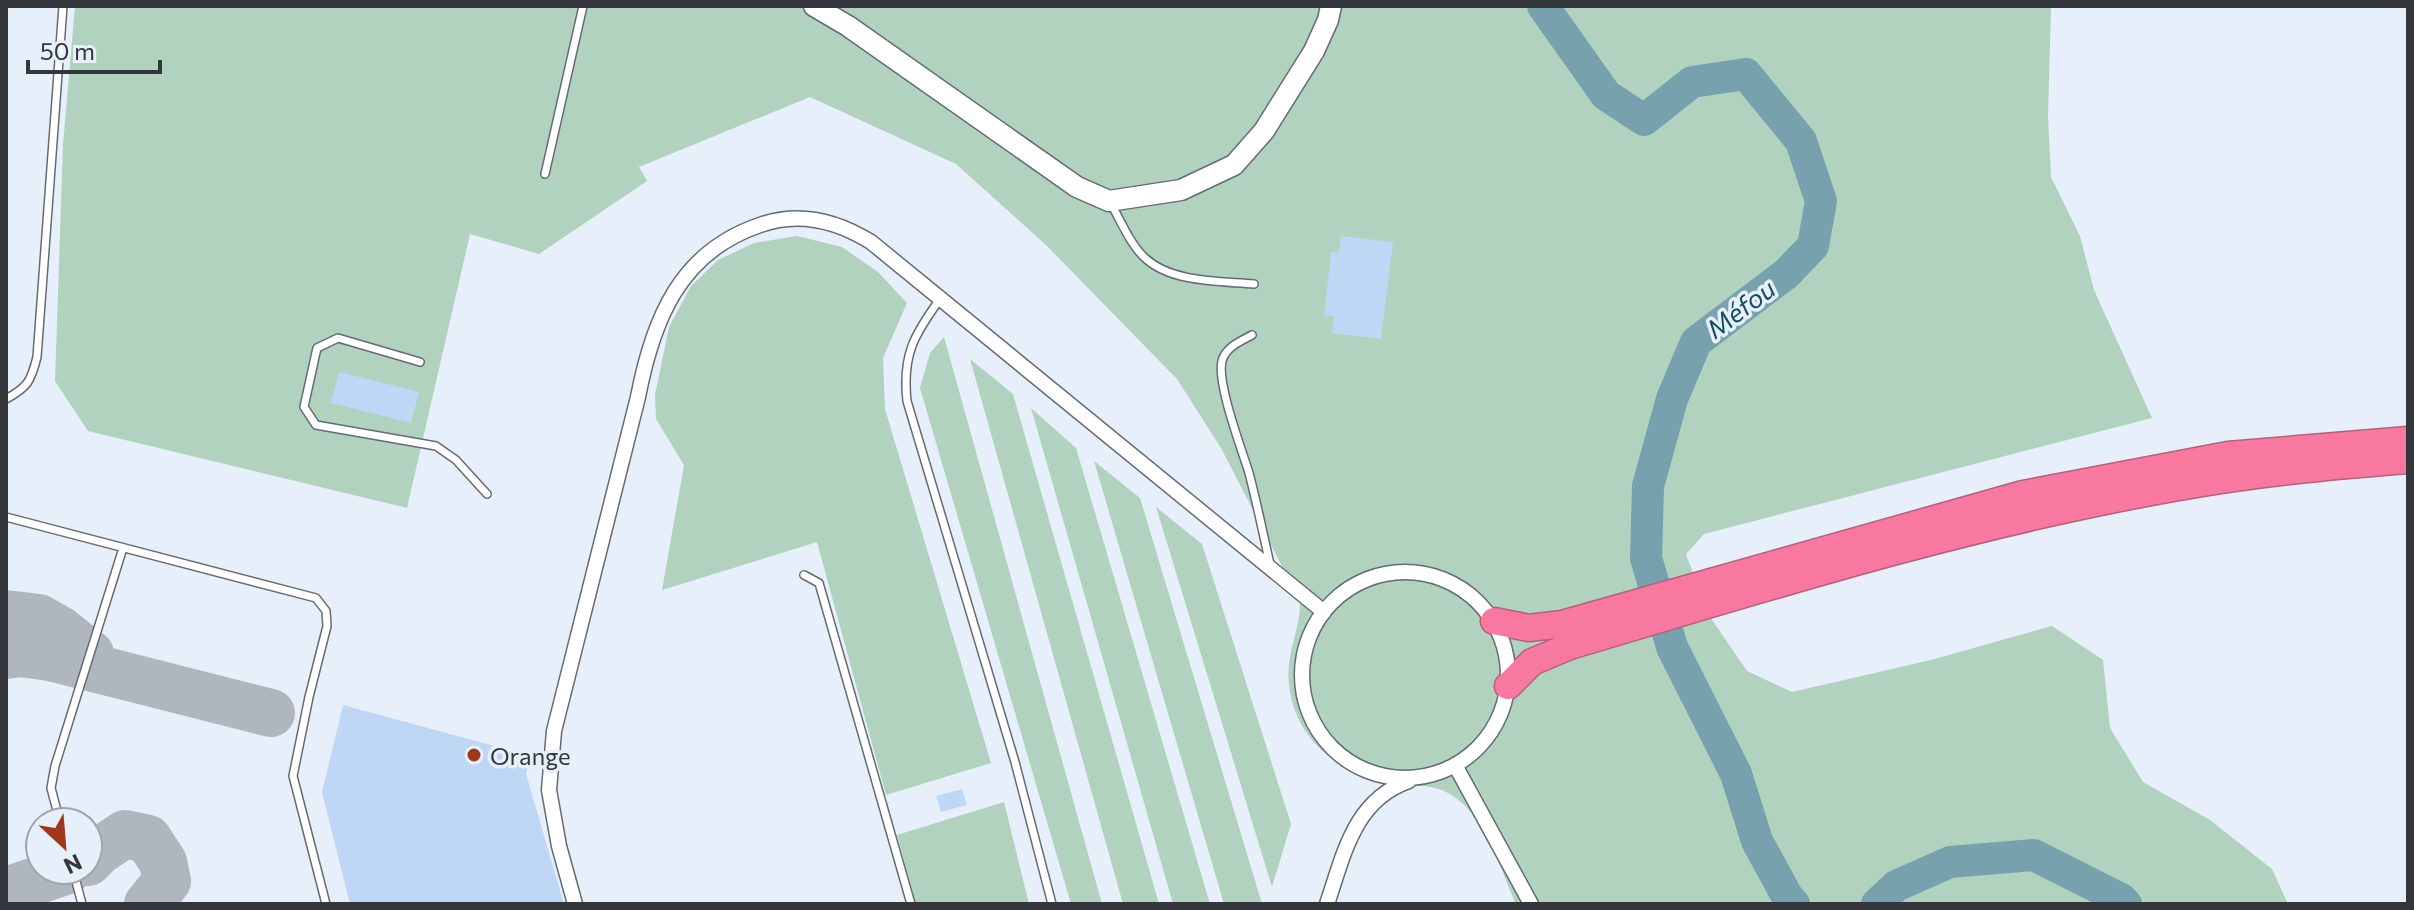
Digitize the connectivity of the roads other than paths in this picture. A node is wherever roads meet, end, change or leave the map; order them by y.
1 (63, 6) edge
2 (583, 6) edge
3 (814, 6) edge
4 (1331, 6) edge
5 (545, 174) dead end
6 (1109, 201) junction
7 (1254, 284) dead end
8 (940, 299) junction
9 (1252, 335) dead end
10 (420, 362) dead end
11 (6, 399) edge
12 (2408, 440) edge
13 (2408, 460) edge
14 (487, 494) dead end
15 (6, 517) edge
16 (123, 548) junction
17 (1270, 566) junction
18 (804, 575) dead end
19 (1772, 575) junction
20 (1324, 612) junction
21 (1494, 621) junction
22 (1566, 635) junction
23 (1508, 686) junction
24 (1455, 765) junction
25 (1419, 778) junction
26 (56, 806) edge
27 (326, 904) edge
28 (575, 904) edge
29 (911, 904) edge
30 (1052, 904) edge
31 (1327, 904) edge
32 (1531, 904) edge

1 - 11 lane
2 - 5 lane
3 - 6 main road
4 - 6 main road
6 - 7 lane
8 - 17 street
8 - 28 street
8 - 30 lane
9 - 17 lane
10 - 14 lane
12 - 19 highway
13 - 19 highway
15 - 16 lane
16 - 26 lane
16 - 27 lane
17 - 20 street
18 - 29 lane
19 - 22 highway
20 - 21 street
20 - 25 street
21 - 22 highway
21 - 23 street
22 - 23 highway
23 - 24 street
24 - 25 street
24 - 32 street
25 - 31 street

